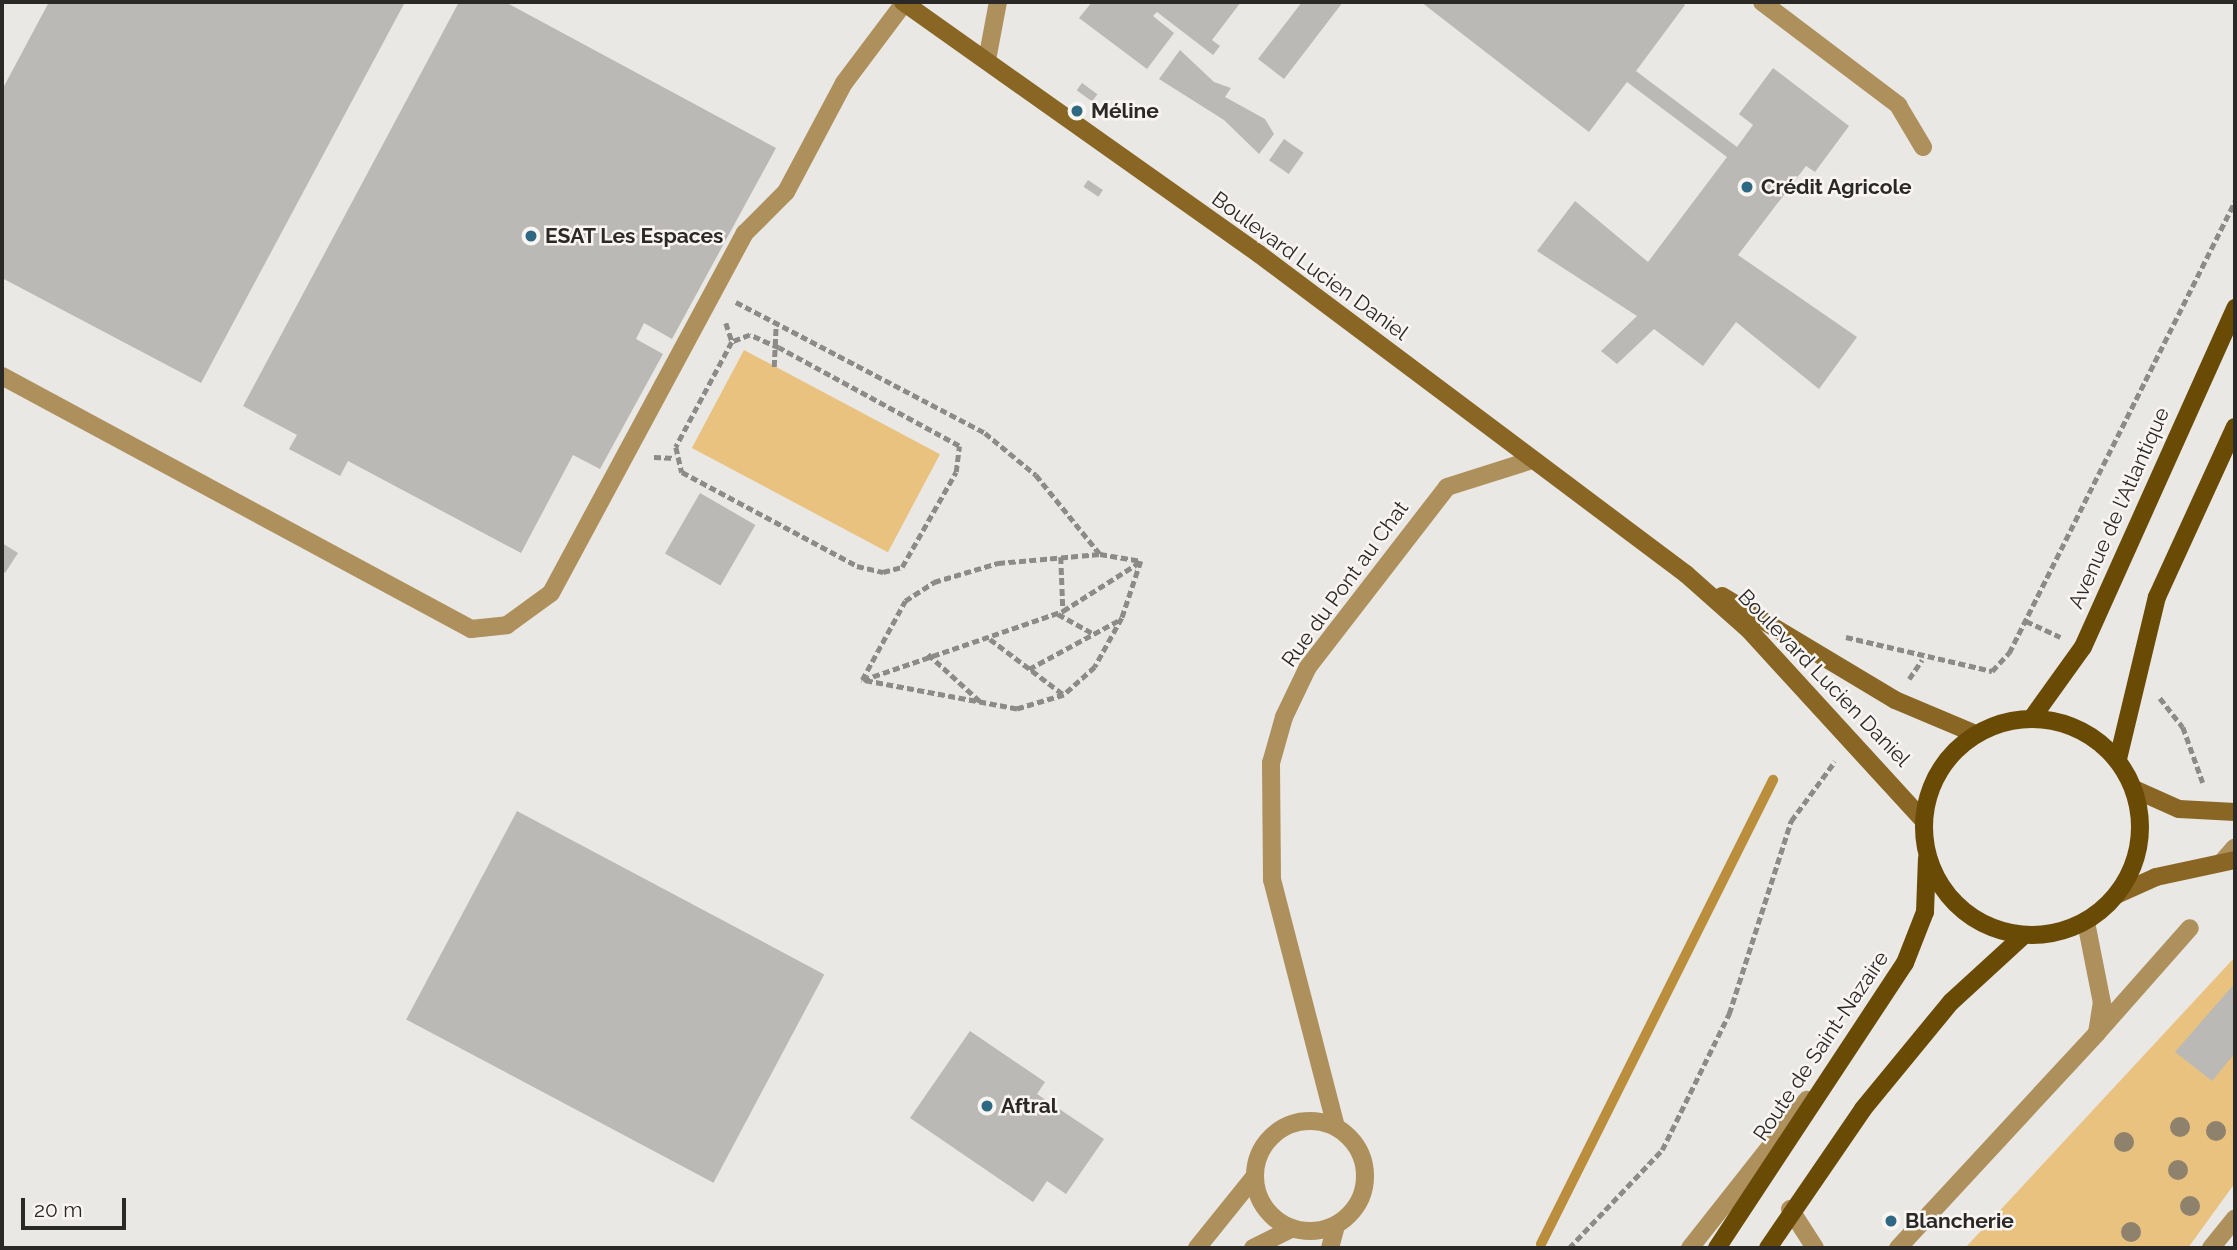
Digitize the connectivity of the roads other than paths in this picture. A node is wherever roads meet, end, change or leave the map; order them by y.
1 (905, 2) edge
2 (998, 2) edge
3 (1762, 2) edge
4 (987, 60) junction
5 (1923, 147) dead end
6 (2235, 308) edge
7 (2, 376) edge
8 (2235, 427) edge
9 (1532, 460) junction
10 (1686, 573) junction
11 (2032, 718) junction
12 (1973, 733) junction
13 (2118, 759) junction
14 (2134, 789) junction
15 (2235, 812) edge
16 (1923, 820) junction
17 (2235, 847) edge
18 (1927, 855) junction
19 (2229, 861) edge
20 (2116, 895) junction
21 (2086, 922) junction
22 (2190, 928) dead end
23 (2024, 935) junction
24 (2096, 1033) junction
25 (1828, 1072) junction
26 (1335, 1127) junction
27 (1254, 1177) junction
28 (1790, 1209) junction
29 (2235, 1218) edge
30 (1336, 1225) junction
31 (1291, 1229) junction
32 (1197, 1248) edge
33 (1253, 1248) edge
34 (1330, 1248) edge
35 (1690, 1248) edge
36 (1717, 1248) edge
37 (1768, 1248) edge
38 (1815, 1248) edge
39 (1898, 1248) edge
40 (2211, 1248) edge

1 - 4 main road, Boulevard Lucien Daniel
1 - 7 street
2 - 4 street
3 - 5 street
4 - 9 main road, Boulevard Lucien Daniel
6 - 11 main road, Avenue de l'Atlantique
8 - 13 main road
9 - 10 main road, Boulevard Lucien Daniel
9 - 26 street, Rue du Pont au Chat
10 - 12 main road, Boulevard Lucien Daniel
10 - 16 main road, Boulevard Lucien Daniel
11 - 12 main road
11 - 13 main road
12 - 16 main road
13 - 14 main road
14 - 15 main road
14 - 20 main road
16 - 18 main road
17 - 19 street
18 - 23 main road
18 - 25 main road, Route de Saint-Nazaire
19 - 20 main road
20 - 21 main road
21 - 23 main road
21 - 24 street
22 - 24 street
23 - 28 main road
24 - 39 street
25 - 35 street
25 - 36 main road, Route de Saint-Nazaire
26 - 27 street
26 - 30 street
27 - 31 street
27 - 32 street
28 - 37 main road
28 - 38 street
29 - 40 street
30 - 31 street
30 - 34 street
31 - 33 street

